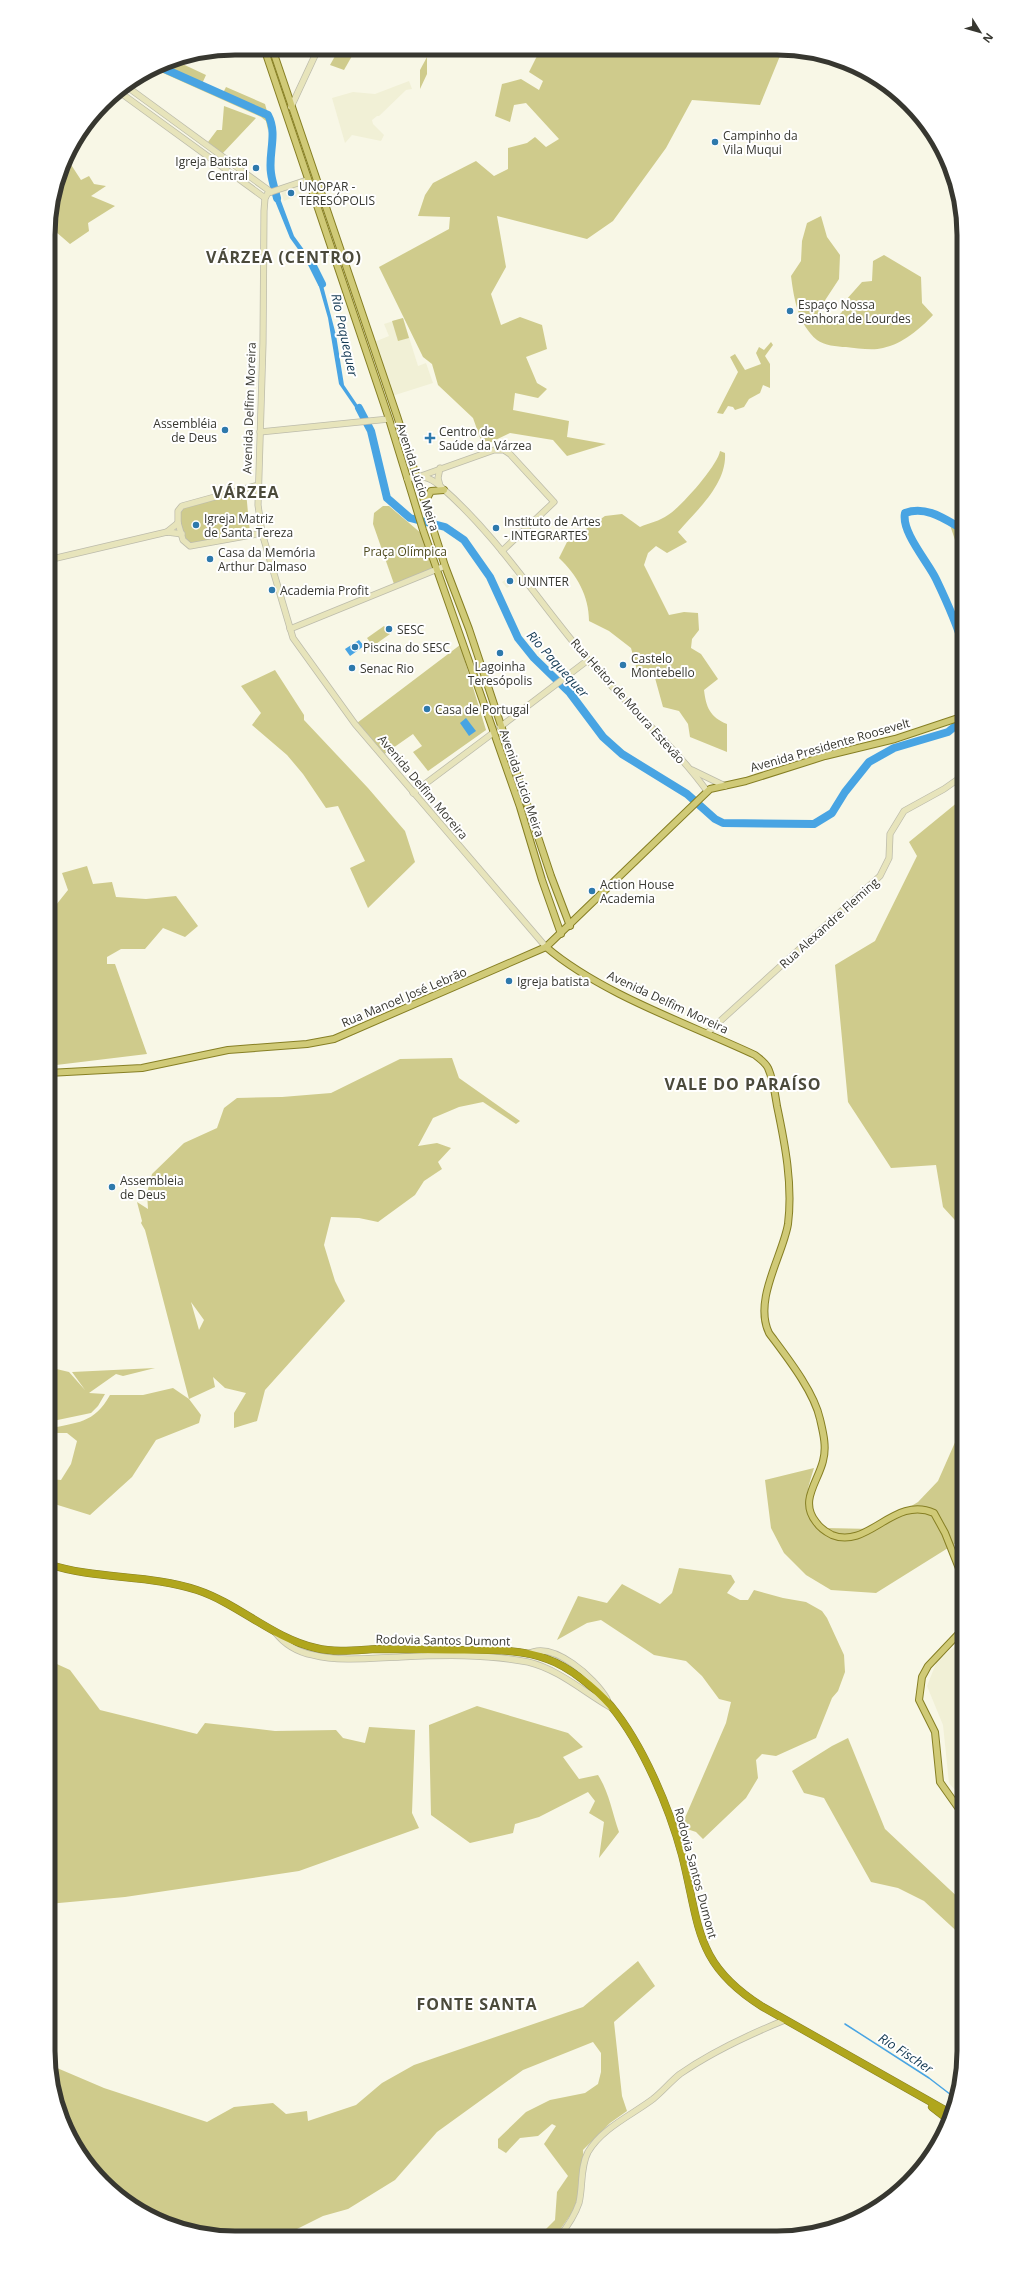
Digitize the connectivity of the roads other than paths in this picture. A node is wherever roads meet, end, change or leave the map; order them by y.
1 (266, 55) edge
2 (274, 55) edge
3 (315, 55) edge
4 (130, 89) edge
5 (123, 95) edge
6 (291, 107) junction
7 (195, 136) junction
8 (189, 144) junction
9 (307, 180) junction
10 (262, 187) junction
11 (272, 191) junction
12 (257, 193) junction
13 (265, 198) junction
14 (389, 419) junction
15 (260, 432) junction
16 (440, 468) junction
17 (418, 476) junction
18 (407, 479) junction
19 (258, 485) junction
20 (442, 488) junction
21 (425, 502) junction
22 (178, 523) junction
23 (167, 532) junction
24 (262, 533) junction
25 (182, 534) junction
26 (502, 551) junction
27 (55, 558) edge
28 (445, 566) junction
29 (437, 569) junction
30 (290, 628) junction
31 (588, 660) junction
32 (957, 719) edge
33 (500, 727) junction
34 (493, 733) junction
35 (692, 770) junction
36 (957, 780) edge
37 (725, 786) junction
38 (413, 793) junction
39 (705, 793) junction
40 (551, 876) junction
41 (542, 880) junction
42 (570, 926) junction
43 (561, 934) junction
44 (546, 947) junction
45 (707, 1033) junction
46 (55, 1073) edge
47 (957, 1564) edge
48 (55, 1566) edge
49 (274, 1631) junction
50 (957, 1635) edge
51 (552, 1653) junction
52 (526, 1655) junction
53 (546, 1658) junction
54 (563, 1658) junction
55 (562, 1667) junction
56 (545, 1668) junction
57 (554, 1672) junction
58 (612, 1707) junction
59 (957, 1807) edge
60 (785, 2020) junction
61 (918, 2096) junction
62 (946, 2111) edge
63 (944, 2117) edge
64 (564, 2231) edge

1 - 9 main road, Avenida Lúcio Meira
2 - 6 main road, Avenida Lúcio Meira
3 - 6 main road
4 - 7 main road
5 - 8 main road
6 - 17 main road, Avenida Lúcio Meira
7 - 8 main road
7 - 10 main road
8 - 12 main road
9 - 11 main road
9 - 14 main road, Avenida Lúcio Meira
10 - 11 main road
10 - 12 main road
11 - 13 main road
12 - 13 main road
13 - 15 main road, Avenida Delfim Moreira
14 - 15 main road
14 - 18 main road, Avenida Lúcio Meira
15 - 19 main road, Avenida Delfim Moreira
16 - 17 main road
16 - 20 main road
16 - 26 main road
17 - 18 main road
17 - 20 main road, Rua Heitor de Moura Estevão
17 - 21 main road, Avenida Lúcio Meira
18 - 29 main road, Avenida Lúcio Meira
19 - 22 main road
19 - 24 main road, Avenida Delfim Moreira
20 - 21 main road
20 - 26 main road, Rua Heitor de Moura Estevão
21 - 28 main road, Avenida Lúcio Meira
22 - 23 main road
22 - 25 main road
23 - 25 main road
23 - 27 main road
24 - 25 main road
24 - 30 main road, Avenida Delfim Moreira
26 - 31 main road, Rua Heitor de Moura Estevão
28 - 29 main road
28 - 33 main road, Avenida Lúcio Meira
29 - 30 main road
29 - 34 main road, Avenida Lúcio Meira
30 - 38 main road, Avenida Delfim Moreira
31 - 33 main road
31 - 35 main road, Rua Heitor de Moura Estevão
32 - 37 main road, Avenida Presidente Roosevelt
33 - 40 main road, Avenida Lúcio Meira
34 - 38 main road
34 - 41 main road, Avenida Lúcio Meira
35 - 37 main road, Rua Heitor de Moura Estevão
35 - 39 main road, Rua Heitor de Moura Estevão
36 - 45 main road, Rua Alexandre Fleming
37 - 39 main road, Avenida Presidente Roosevelt
38 - 44 main road, Avenida Delfim Moreira
39 - 42 main road, Rua Manoel José Lebrão
40 - 41 main road
40 - 42 main road, Avenida Lúcio Meira
41 - 43 main road, Avenida Lúcio Meira
42 - 43 main road, Rua Manoel José Lebrão
43 - 44 main road, Rua Manoel José Lebrão
44 - 45 main road, Avenida Delfim Moreira
44 - 46 main road, Rua Manoel José Lebrão
45 - 47 main road, Avenida Delfim Moreira
48 - 49 highway, Rodovia Santos Dumont
49 - 52 highway, Rodovia Santos Dumont
49 - 56 main road
50 - 59 main road
51 - 52 main road
51 - 53 main road
51 - 54 main road
52 - 53 highway, Rodovia Santos Dumont
53 - 55 highway, Rodovia Santos Dumont
53 - 56 main road
54 - 55 main road
54 - 58 main road
55 - 57 main road
55 - 58 highway, Rodovia Santos Dumont
56 - 57 main road
57 - 58 main road
58 - 60 highway, Rodovia Santos Dumont
60 - 61 highway, Rodovia Santos Dumont
60 - 64 main road
61 - 62 highway, Rodovia Santos Dumont
61 - 63 highway

